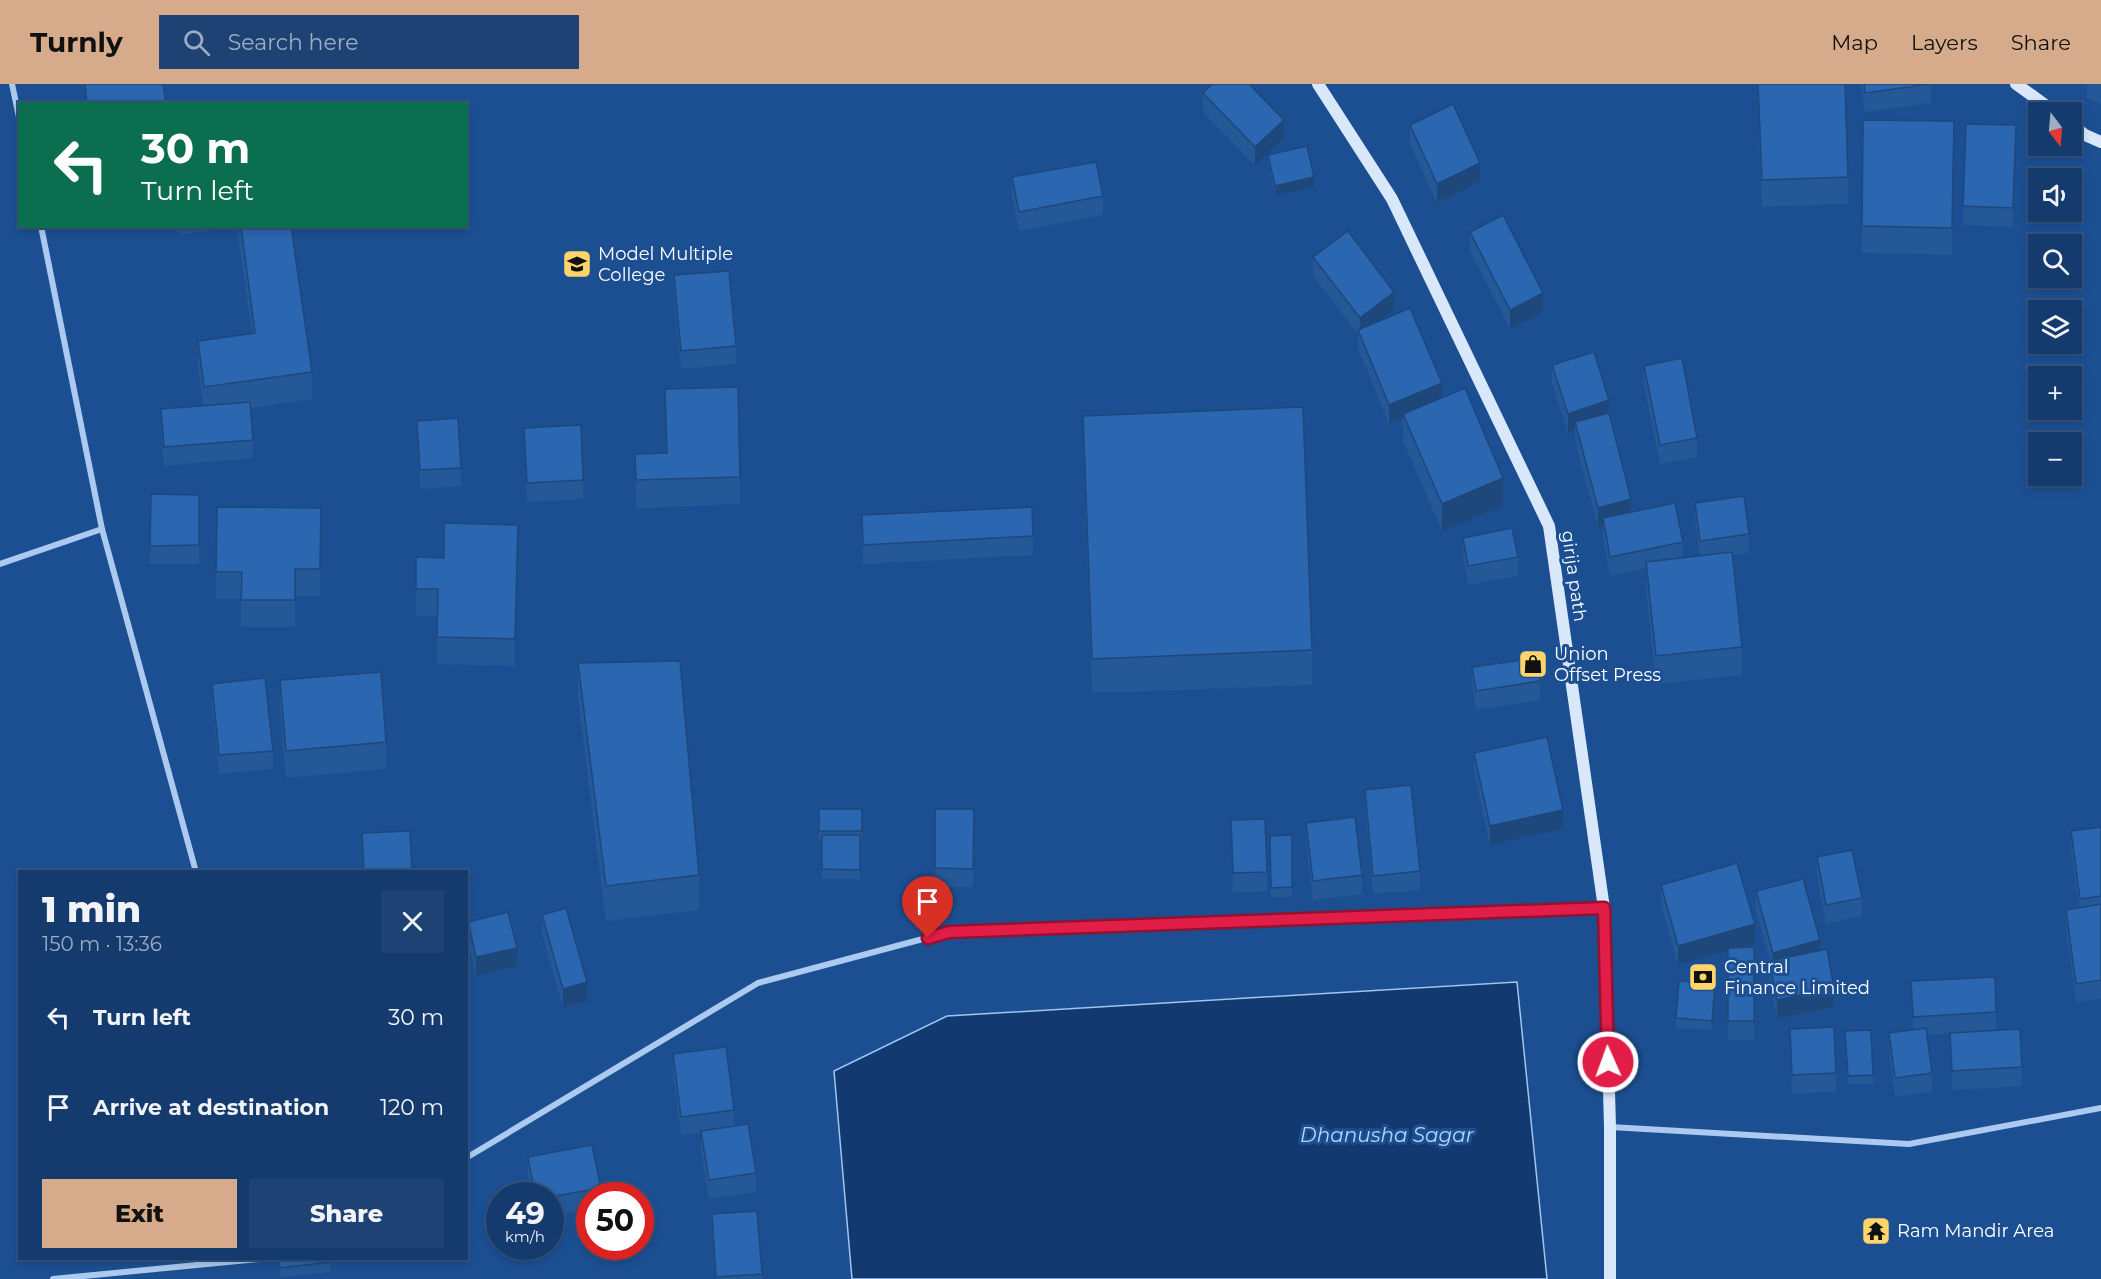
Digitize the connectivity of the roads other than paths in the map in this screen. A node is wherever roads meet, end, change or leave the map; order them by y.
1 (12, 84) edge
2 (1318, 84) edge
3 (2016, 84) edge
4 (2041, 102) edge
5 (18, 112) edge
6 (2082, 133) edge
7 (2101, 142) edge
8 (41, 228) edge
9 (102, 529) junction
10 (0, 564) edge
11 (195, 870) edge
12 (1604, 908) junction
13 (2101, 1108) edge
14 (1610, 1127) junction
15 (468, 1157) edge
16 (248, 1260) edge
17 (53, 1279) edge
18 (1610, 1279) edge

1 - 5 street
2 - 12 main road, girija path
3 - 4 main road
6 - 7 main road
8 - 9 street
9 - 10 street
9 - 11 street
12 - 14 main road, girija path
12 - 15 street
13 - 14 street
14 - 18 main road, girija path
16 - 17 street

